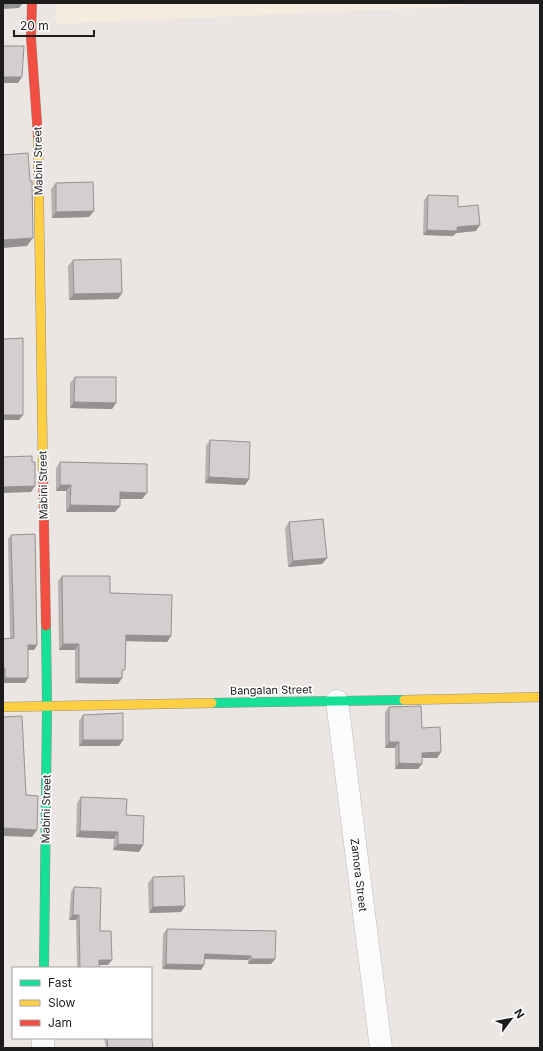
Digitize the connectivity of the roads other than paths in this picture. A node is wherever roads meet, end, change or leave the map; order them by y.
1 (32, 3) edge
2 (540, 697) edge
3 (337, 701) junction
4 (47, 706) junction
5 (3, 707) edge
6 (44, 967) edge
7 (380, 1048) edge

1 - 4 street, Mabini Street
2 - 3 street, Bangalan Street
3 - 4 street, Bangalan Street
3 - 7 street, Zamora Street
4 - 5 street, Bangalan Street
4 - 6 street, Mabini Street

